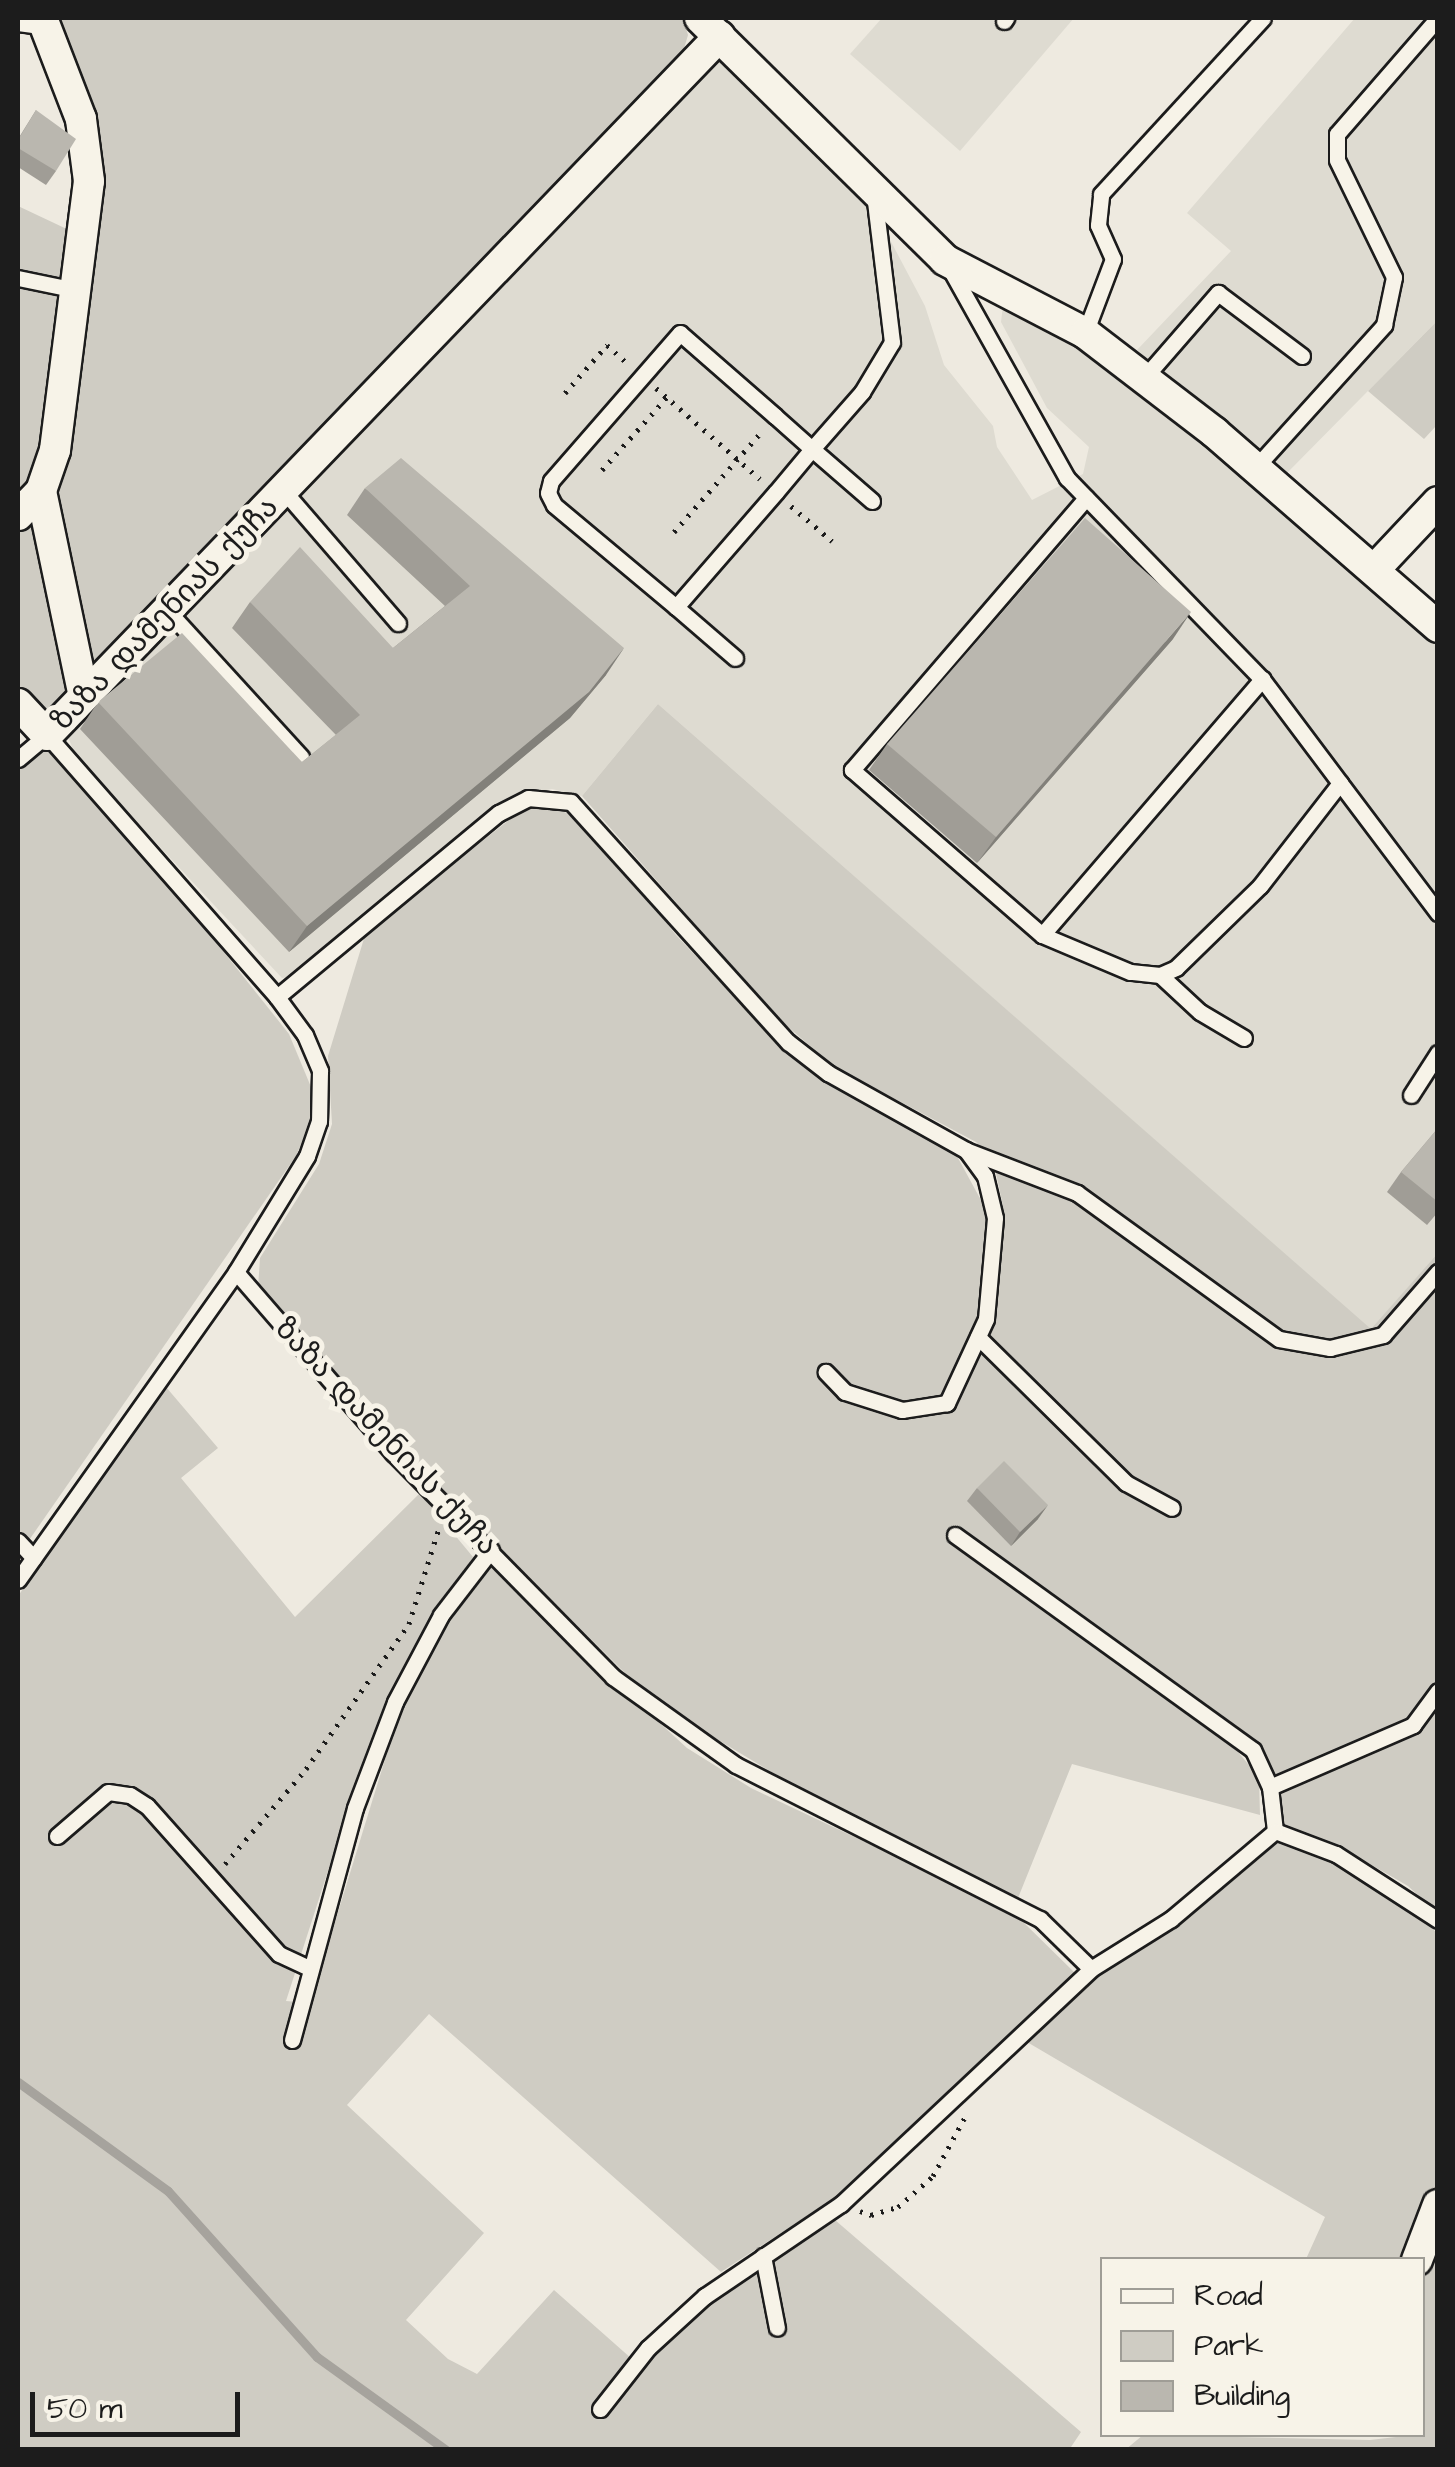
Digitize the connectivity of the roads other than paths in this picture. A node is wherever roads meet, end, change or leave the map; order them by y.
1 (1263, 18) edge
2 (1438, 18) edge
3 (35, 22) edge
4 (710, 27) edge
5 (874, 190) junction
6 (944, 260) junction
7 (18, 278) edge
8 (76, 290) junction
9 (1085, 332) junction
10 (1302, 356) dead end
11 (1144, 378) junction
12 (812, 449) junction
13 (1255, 468) junction
14 (282, 490) junction
15 (41, 491) junction
16 (1086, 498) junction
17 (872, 502) dead end
18 (1438, 502) edge
19 (18, 515) edge
20 (1374, 570) junction
21 (676, 608) junction
22 (166, 610) junction
23 (398, 623) dead end
24 (1438, 628) edge
25 (735, 658) dead end
26 (1262, 679) junction
27 (84, 696) junction
28 (18, 704) edge
29 (47, 734) junction
30 (301, 757) edge
31 (18, 759) edge
32 (1340, 783) junction
33 (1438, 912) edge
34 (1042, 934) junction
35 (1160, 975) junction
36 (278, 997) junction
37 (1244, 1038) dead end
38 (1438, 1053) edge
39 (1412, 1095) dead end
40 (966, 1150) junction
41 (236, 1272) junction
42 (1438, 1272) edge
43 (978, 1337) junction
44 (826, 1372) dead end
45 (1172, 1508) dead end
46 (955, 1535) dead end
47 (18, 1541) edge
48 (491, 1550) junction
49 (34, 1558) junction
50 (18, 1580) edge
51 (1438, 1692) edge
52 (1270, 1787) junction
53 (1275, 1831) junction
54 (58, 1836) dead end
55 (1438, 1920) edge
56 (311, 1969) junction
57 (1090, 1969) junction
58 (292, 2040) dead end
59 (1438, 2205) edge
60 (763, 2256) junction
61 (1418, 2257) edge
62 (777, 2328) dead end
63 (600, 2409) dead end

1 - 9 lane
2 - 13 lane
3 - 8 street
4 - 5 street
4 - 14 street, ზაზა დამენიას ქუჩა
5 - 6 street
5 - 12 lane
6 - 9 street
6 - 16 lane
7 - 8 lane
8 - 15 street
9 - 11 street
10 - 11 lane
11 - 13 street
12 - 17 lane
12 - 21 lane
12 - 21 lane
13 - 20 street
14 - 22 street, ზაზა დამენიას ქუჩა
14 - 23 lane
15 - 19 street
15 - 27 street
16 - 26 lane
16 - 34 lane
18 - 20 street
20 - 24 street
21 - 25 lane
22 - 27 street, ზაზა დამენიას ქუჩა
22 - 30 lane
26 - 32 lane
26 - 34 lane
27 - 29 street, ზაზა დამენიას ქუჩა
28 - 29 street
29 - 31 lane
29 - 36 lane, ზაზა დამენიას ქუჩა
32 - 33 lane
32 - 35 lane
34 - 35 lane
35 - 37 lane
36 - 40 lane
36 - 41 lane, ზაზა დამენიას ქუჩა
38 - 39 lane
40 - 42 lane
40 - 43 lane
41 - 48 lane, ზაზა დამენიას ქუჩა
41 - 49 lane
43 - 44 lane
43 - 45 lane
46 - 52 lane
47 - 49 lane
48 - 56 lane
48 - 57 lane, ზაზა დამენიას ქუჩა
49 - 50 lane
51 - 52 lane
52 - 53 lane
53 - 55 lane
53 - 57 lane
54 - 56 lane
56 - 58 lane
57 - 60 lane
59 - 61 street
60 - 62 lane
60 - 63 lane

